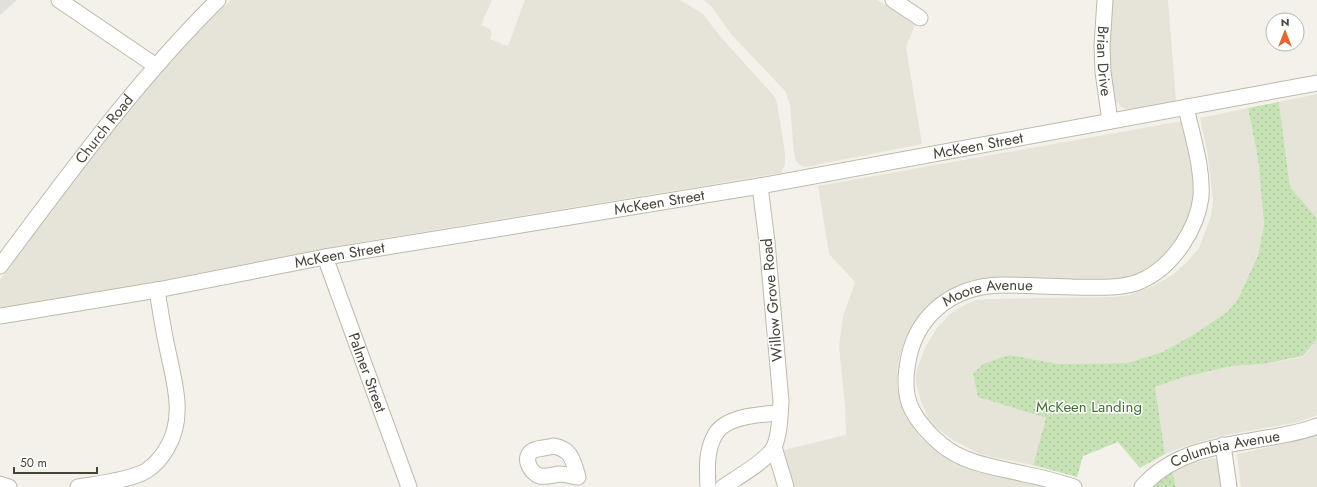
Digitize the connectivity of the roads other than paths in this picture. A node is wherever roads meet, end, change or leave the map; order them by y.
1 (59, 0) edge
2 (218, 0) edge
3 (893, 0) edge
4 (1105, 0) edge
5 (920, 18) dead end
6 (156, 66) junction
7 (1317, 83) edge
8 (1186, 107) junction
9 (1110, 121) junction
10 (760, 186) junction
11 (325, 257) junction
12 (0, 266) edge
13 (157, 290) junction
14 (0, 316) edge
15 (780, 413) junction
16 (1317, 426) edge
17 (1223, 445) junction
18 (774, 447) junction
19 (0, 484) edge
20 (9, 487) edge
21 (78, 487) edge
22 (409, 487) edge
23 (708, 487) edge
24 (723, 487) edge
25 (786, 487) edge
26 (1074, 487) edge
27 (1142, 487) edge
28 (1229, 487) edge

1 - 6 street
2 - 6 street, Church Road
3 - 5 street
4 - 9 street, Brian Drive
6 - 12 street, Church Road
7 - 8 street, McKeen Street
8 - 9 street, McKeen Street
8 - 26 street, Moore Avenue
9 - 10 street, McKeen Street
10 - 11 street, McKeen Street
10 - 15 street, Willow Grove Road
11 - 13 street, McKeen Street
11 - 22 street, Palmer Street
13 - 14 street, McKeen Street
13 - 21 street
15 - 18 street, Willow Grove Road
15 - 23 street
16 - 17 street, Columbia Avenue
17 - 27 street, Columbia Avenue
17 - 28 street
18 - 24 street
18 - 25 street, Willow Grove Road
19 - 20 street

